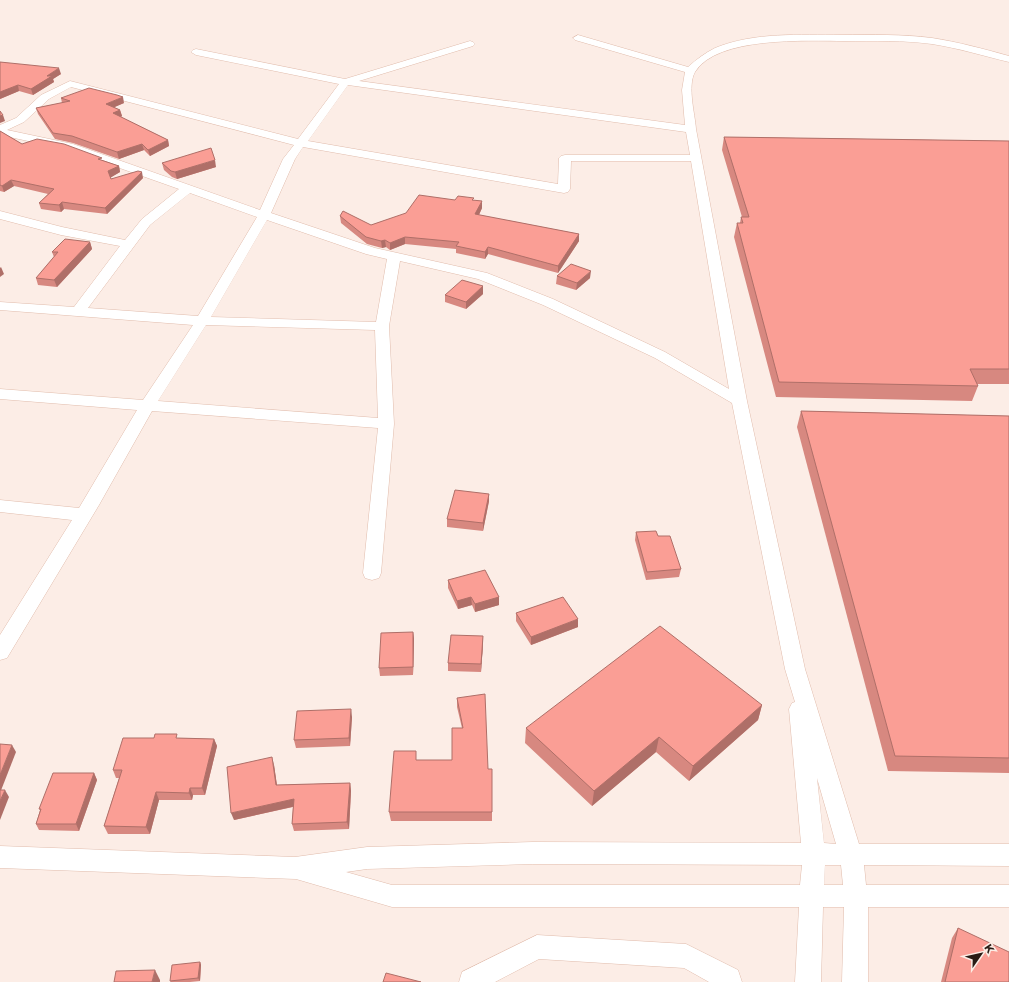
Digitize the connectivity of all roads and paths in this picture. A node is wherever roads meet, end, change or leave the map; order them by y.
1 (578, 38) dead end
2 (470, 44) dead end
3 (196, 52) dead end
4 (1009, 59) edge
5 (691, 71) junction
6 (345, 82) junction
7 (0, 129) edge
8 (691, 129) junction
9 (0, 132) edge
10 (300, 143) junction
11 (696, 158) junction
12 (188, 188) junction
13 (0, 215) edge
14 (264, 215) junction
15 (128, 244) junction
16 (394, 256) junction
17 (3, 309) edge
18 (78, 312) junction
19 (202, 321) junction
20 (382, 326) junction
21 (0, 394) edge
22 (739, 401) junction
23 (147, 406) junction
24 (386, 424) junction
25 (0, 506) edge
26 (84, 515) junction
27 (372, 573) dead end
28 (0, 652) edge
29 (795, 669) junction
30 (814, 854) junction
31 (851, 854) junction
32 (1009, 855) edge
33 (0, 857) edge
34 (295, 868) junction
35 (811, 896) junction
36 (856, 896) junction
37 (1009, 896) edge
38 (471, 981) dead end
39 (729, 982) edge
40 (808, 982) edge
41 (855, 982) edge

1 - 5 street
2 - 6 street
3 - 6 street
4 - 5 street
5 - 8 street
6 - 8 street
6 - 10 street
7 - 10 street
8 - 11 street
9 - 12 street
10 - 11 street
10 - 14 street
11 - 22 street
12 - 14 street
12 - 15 street
13 - 15 street
14 - 16 street
14 - 19 street
15 - 18 street
16 - 20 street
16 - 22 street
17 - 18 street
18 - 19 street
19 - 20 street
19 - 23 street
20 - 24 street
21 - 23 street
22 - 29 street
23 - 24 street
23 - 26 street
24 - 27 street
25 - 26 street
26 - 28 street
29 - 30 street
29 - 31 street
30 - 31 street
30 - 34 street
30 - 35 street
31 - 32 street
31 - 36 street
33 - 34 street
34 - 35 street
35 - 36 street
35 - 40 street
36 - 37 street
36 - 41 street
38 - 39 street

